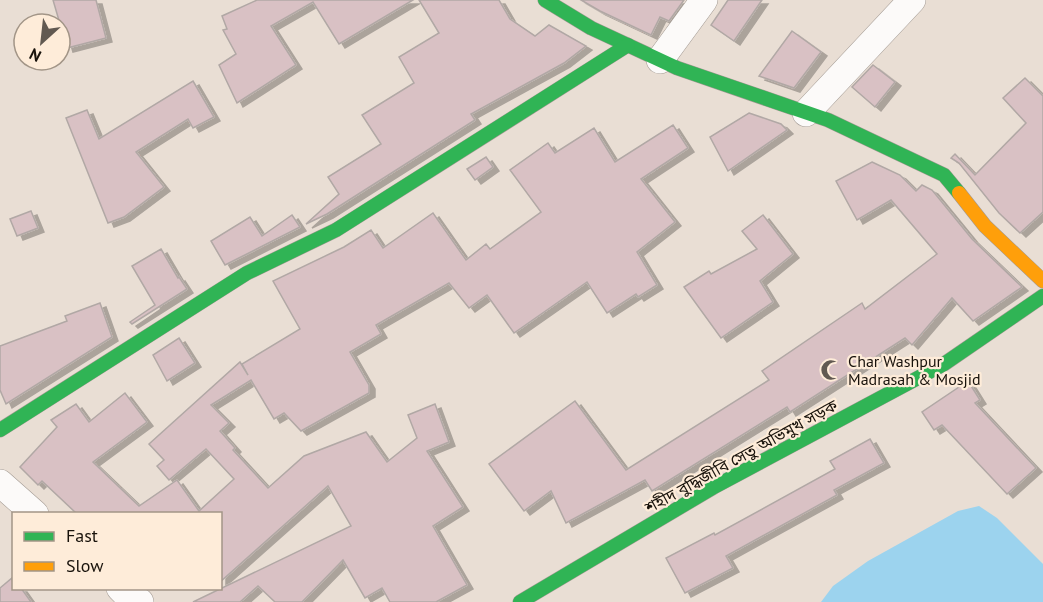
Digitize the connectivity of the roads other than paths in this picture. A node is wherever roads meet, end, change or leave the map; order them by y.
1 (545, 0) edge
2 (704, 0) edge
3 (912, 0) edge
4 (628, 45) junction
5 (660, 60) junction
6 (806, 113) junction
7 (1043, 281) edge
8 (1043, 296) edge
9 (0, 430) edge
10 (0, 483) edge
11 (34, 512) edge
12 (122, 590) edge
13 (140, 602) edge
14 (520, 602) edge

1 - 4 street
2 - 5 street
3 - 6 street
4 - 5 street
4 - 9 street
5 - 6 street
6 - 7 street
8 - 14 street, শহীদ বুদ্ধিজীবি সেতু অভিমুখ সড়ক
10 - 11 street
12 - 13 street

